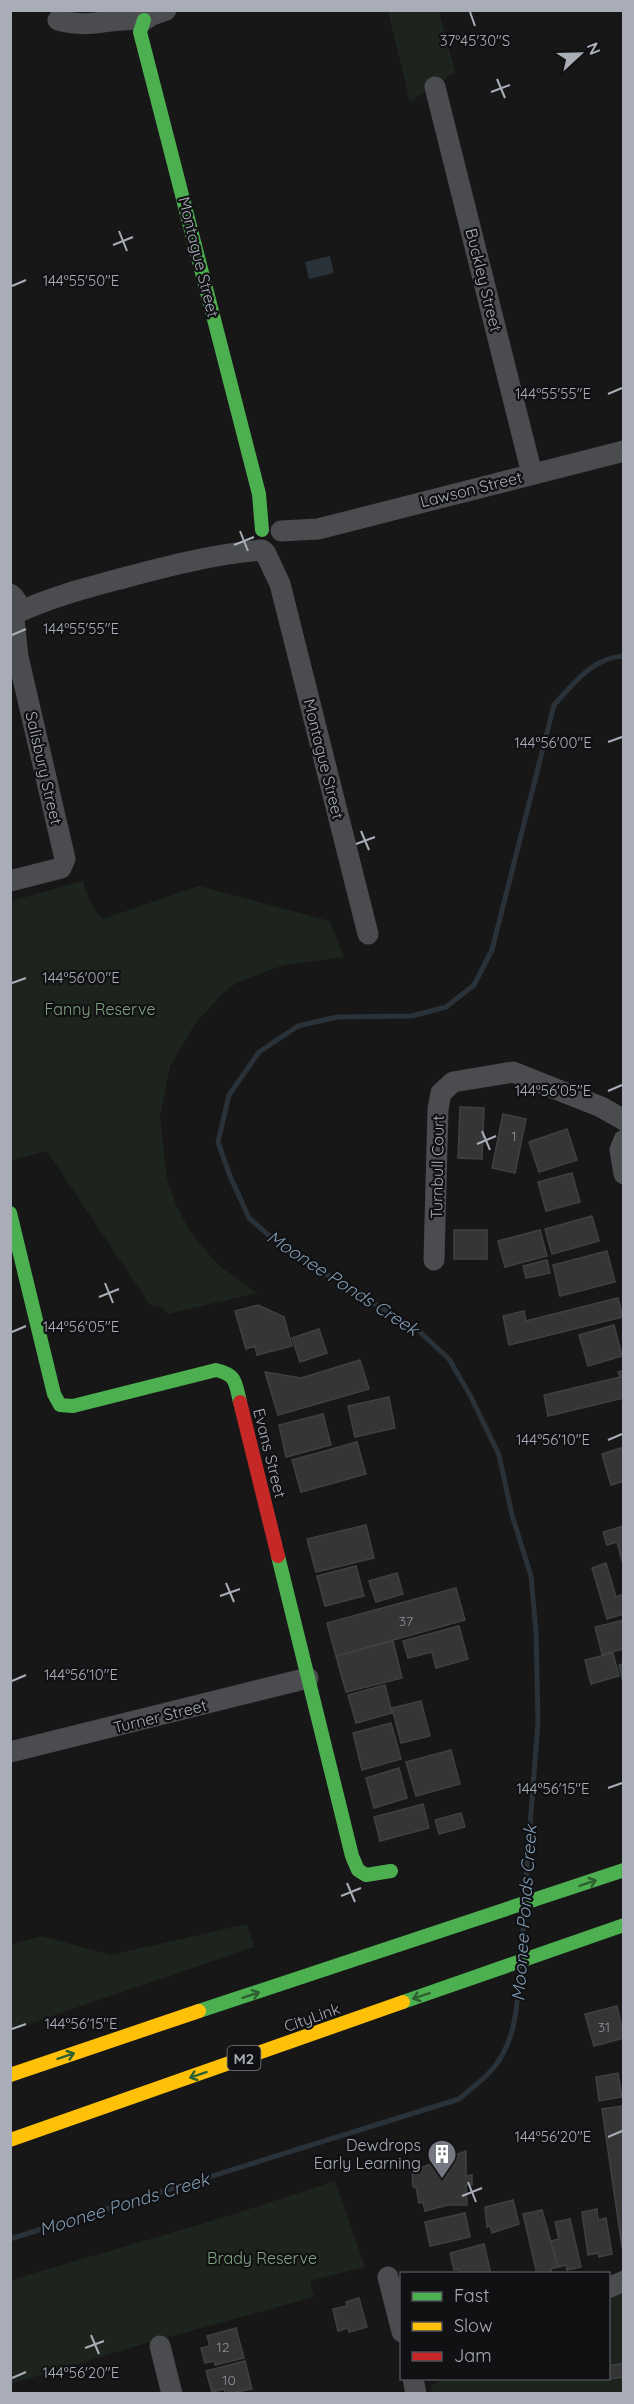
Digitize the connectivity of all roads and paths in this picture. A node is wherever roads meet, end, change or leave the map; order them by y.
1 (166, 10) edge
2 (58, 20) dead end
3 (144, 20) junction
4 (435, 87) dead end
5 (624, 451) edge
6 (532, 474) junction
7 (259, 494) joint
8 (271, 540) junction
9 (14, 609) edge
10 (14, 649) edge
11 (10, 881) edge
12 (368, 934) dead end
13 (624, 1120) edge
14 (624, 1140) edge
15 (624, 1174) edge
16 (10, 1213) edge
17 (434, 1260) dead end
18 (308, 1678) junction
19 (10, 1752) edge
20 (624, 1870) edge
21 (391, 1871) dead end
22 (624, 1925) edge
23 (10, 2075) edge
24 (10, 2140) edge
25 (388, 2277) dead end
26 (624, 2281) edge
27 (610, 2288) edge
28 (400, 2324) edge
29 (160, 2346) dead end
30 (172, 2394) edge

1 - 3 street
2 - 3 street
3 - 7 main road, Montague Street
4 - 6 street, Buckley Street
5 - 6 street, Lawson Street
6 - 8 street, Lawson Street
7 - 8 street, Montague Street
8 - 9 street, Lawson Street
8 - 12 street, Montague Street
9 - 10 street, Salisbury Street
10 - 11 street, Salisbury Street
13 - 17 street, Turnbull Court
14 - 15 street
16 - 18 main road, Evans Street
18 - 19 street, Turner Street
18 - 21 main road, Evans Street
23 -> 20 main road
22 -> 24 main road, CityLink / M2
25 - 28 street
26 - 27 street
29 - 30 street

